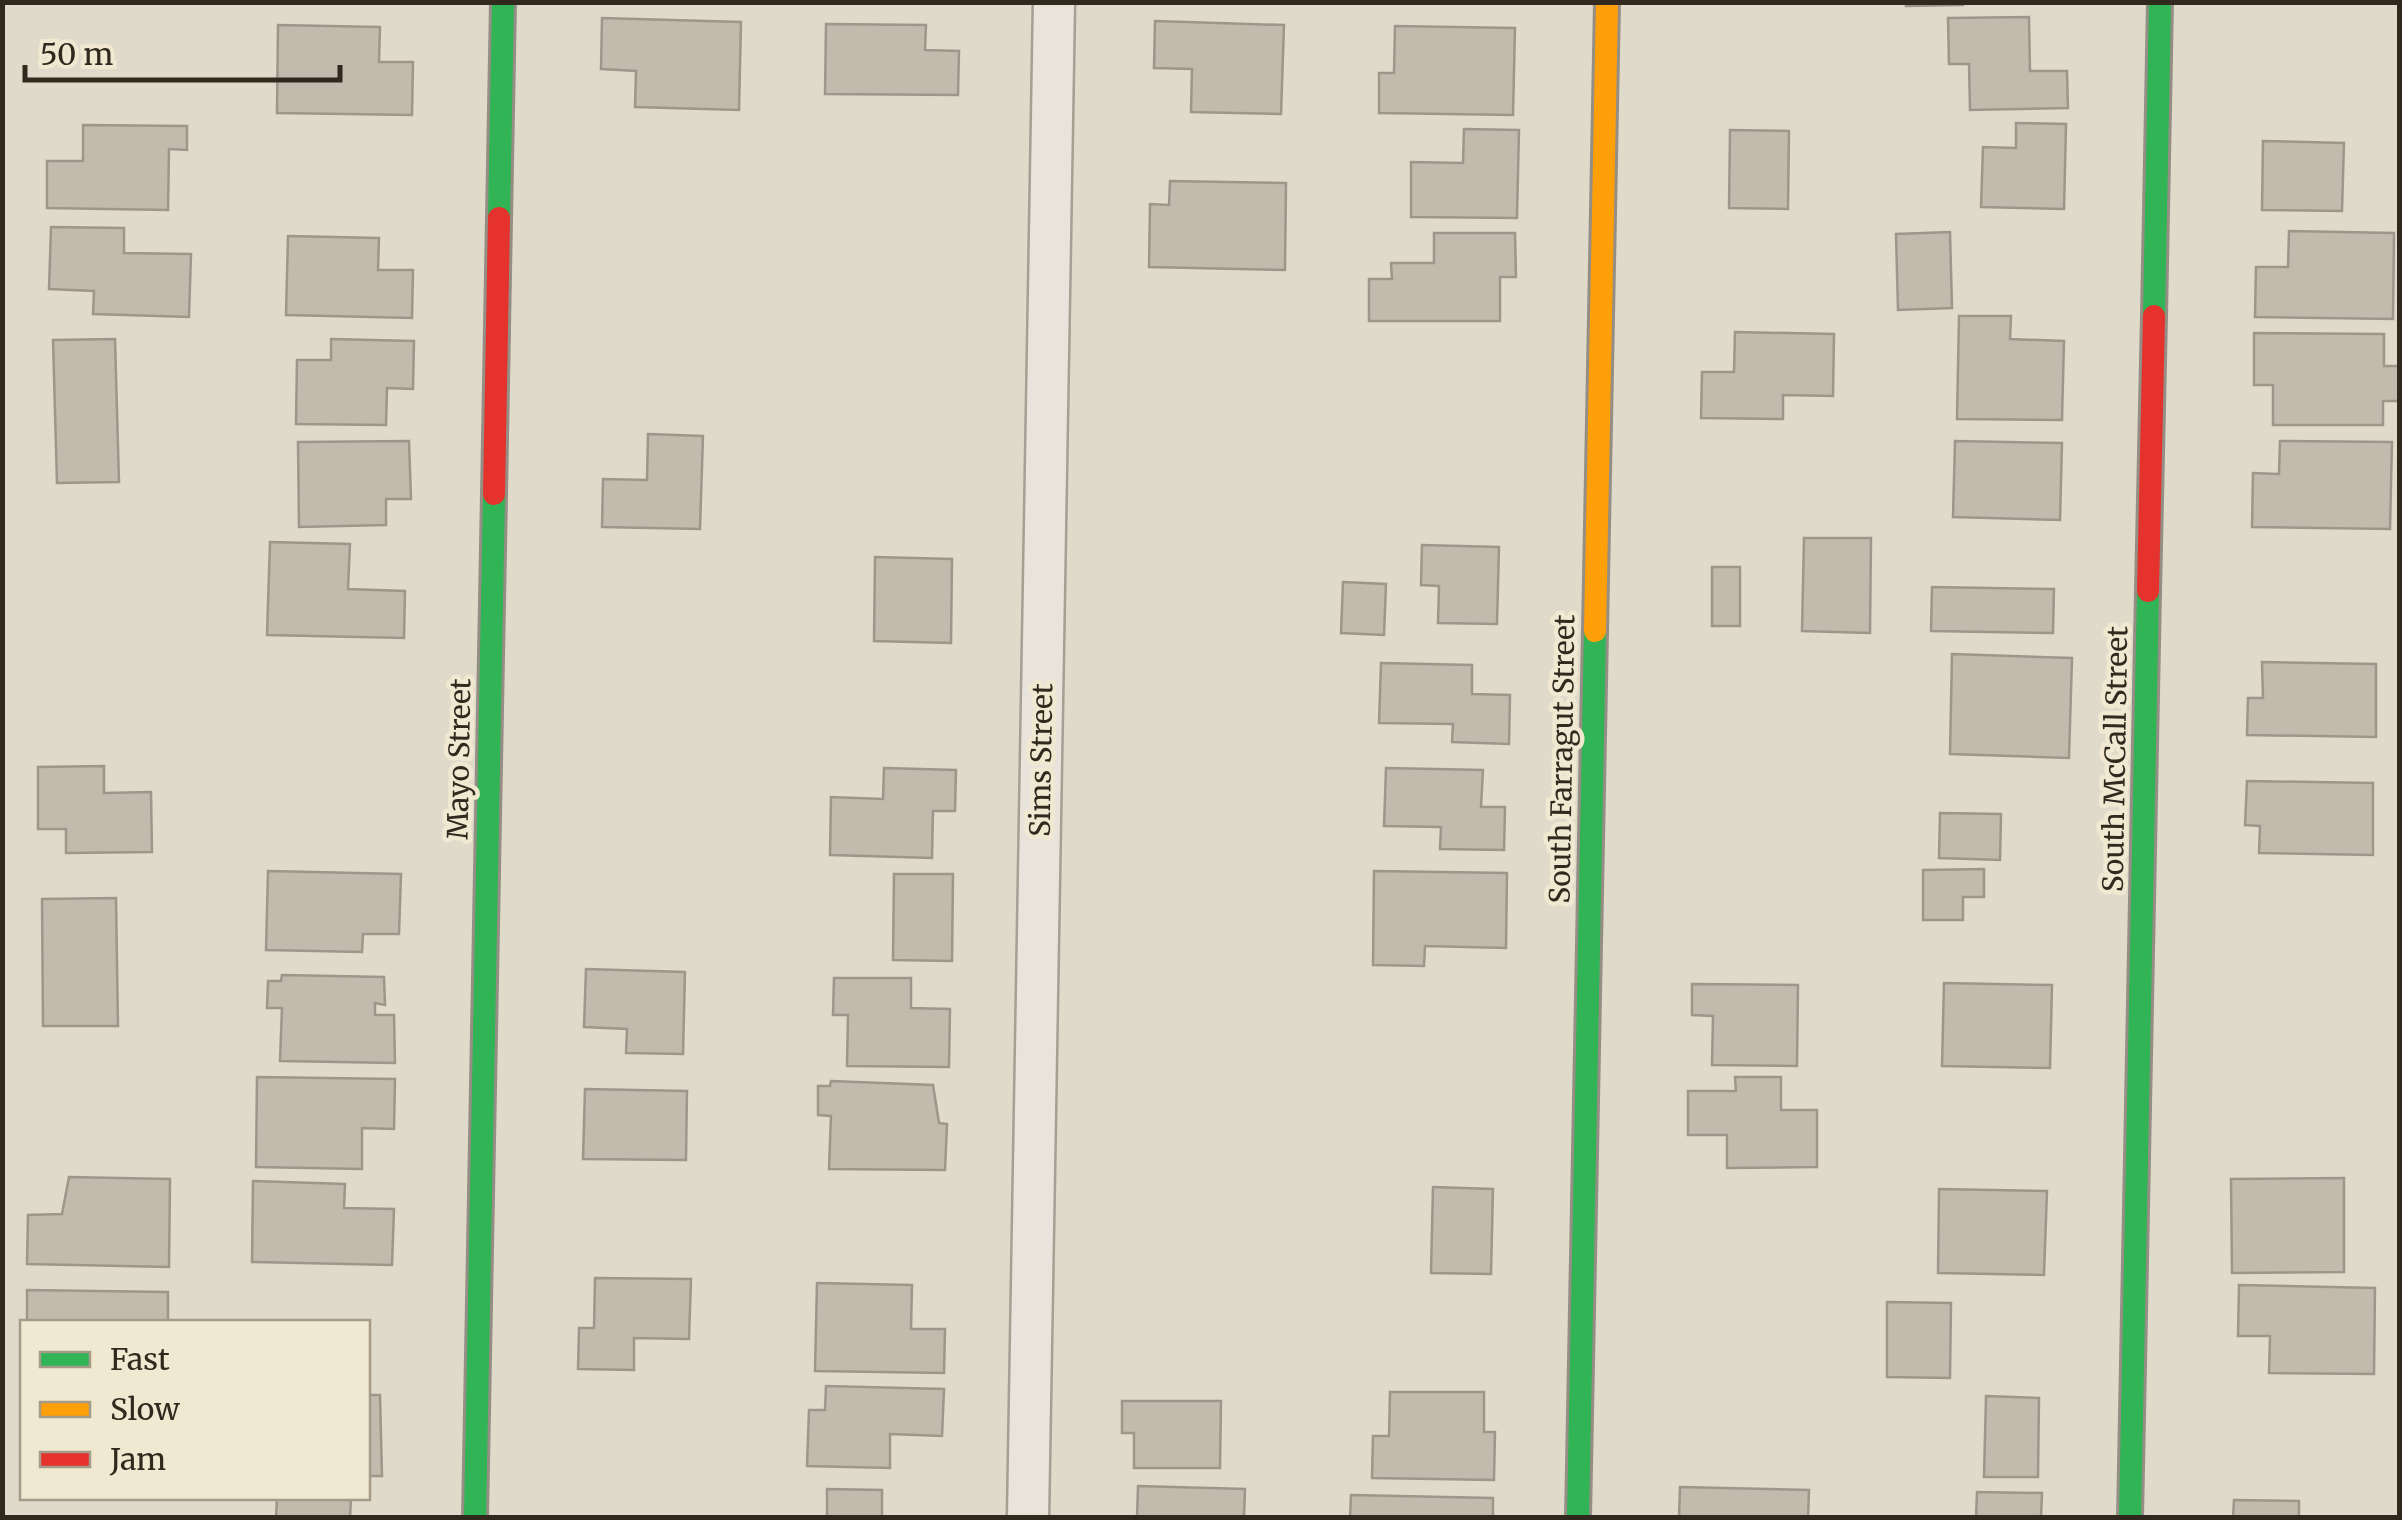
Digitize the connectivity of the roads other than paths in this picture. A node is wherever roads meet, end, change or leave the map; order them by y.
1 (503, 2) edge
2 (1054, 2) edge
3 (1607, 2) edge
4 (2160, 2) edge
5 (476, 1518) edge
6 (1028, 1518) edge
7 (1578, 1518) edge
8 (2130, 1518) edge

1 - 5 street, Mayo Street
2 - 6 street, Sims Street
3 - 7 street, South Farragut Street
4 - 8 street, South McCall Street

